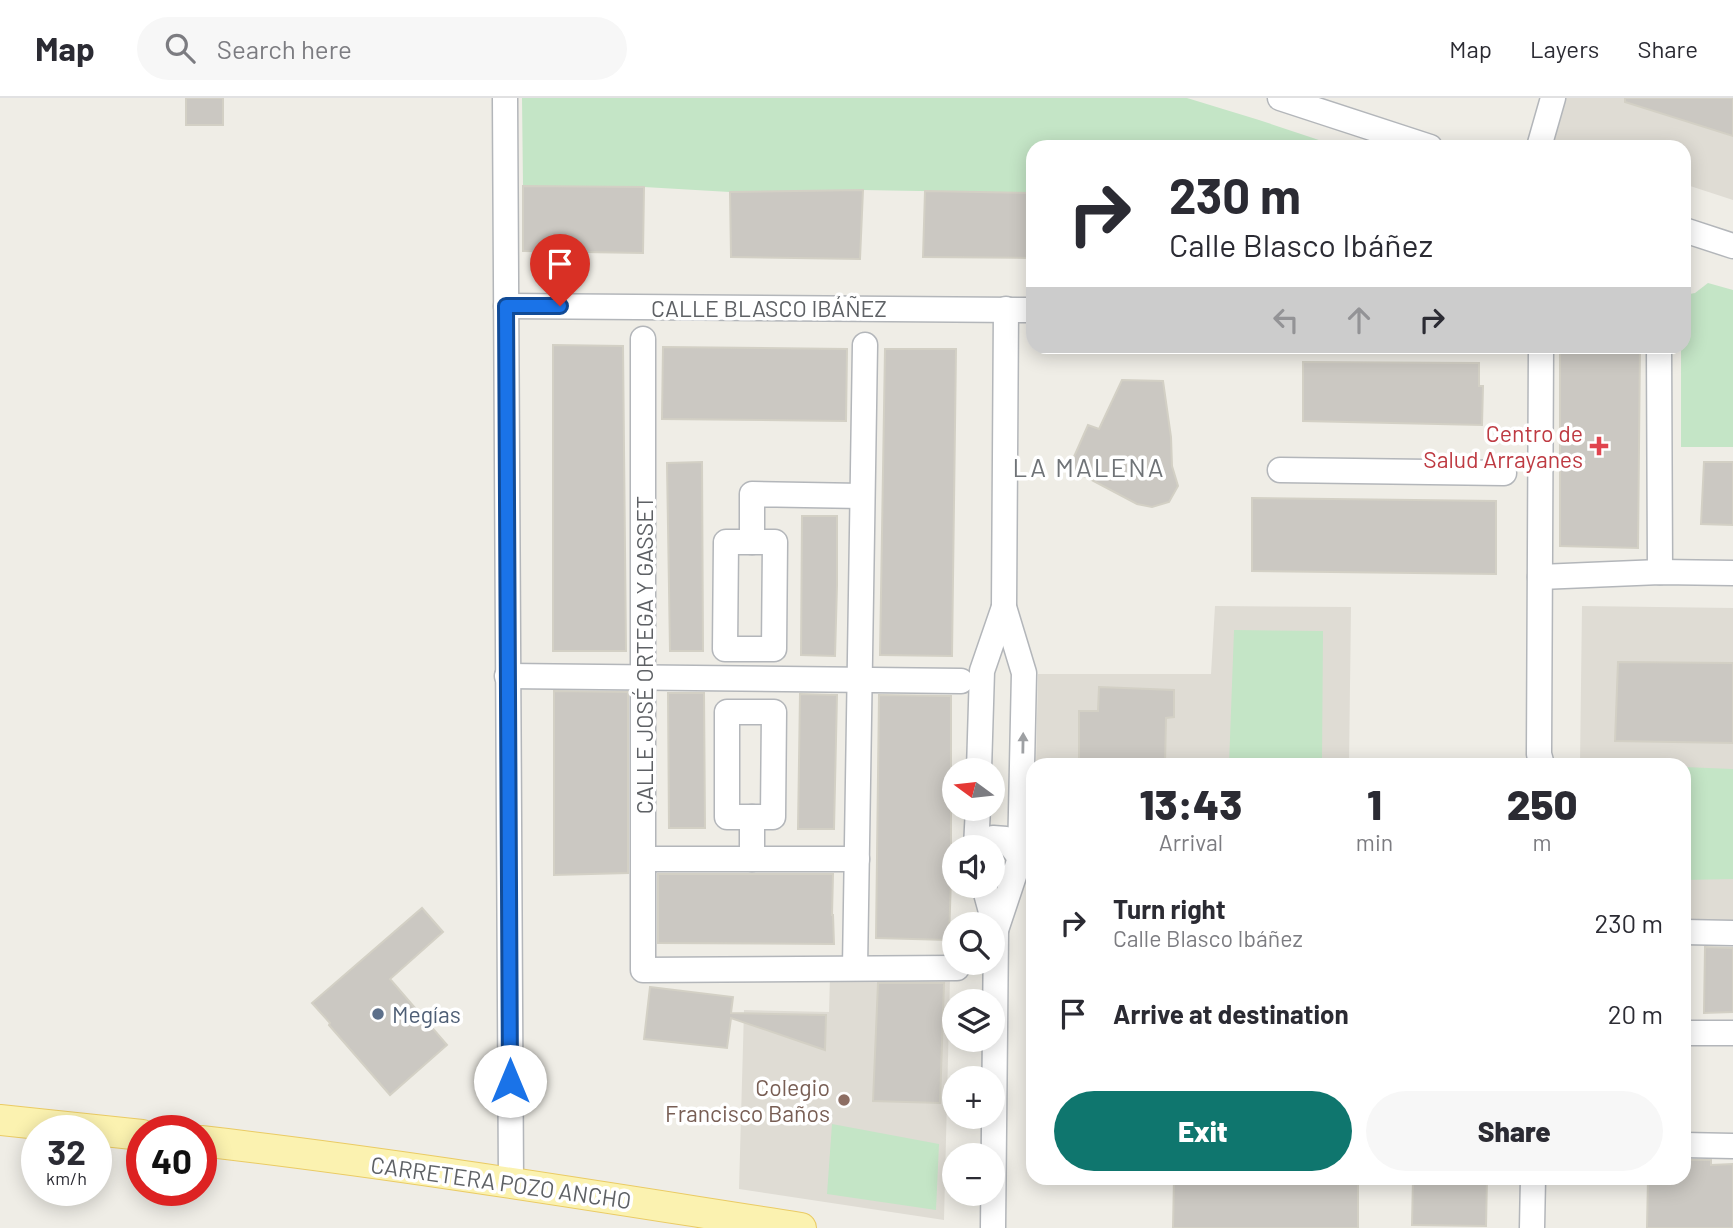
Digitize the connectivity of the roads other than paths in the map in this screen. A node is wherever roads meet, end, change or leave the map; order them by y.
1 (505, 98) edge
2 (1280, 98) edge
3 (1553, 98) edge
4 (1409, 140) edge
5 (1541, 140) edge
6 (1691, 232) edge
7 (1733, 246) edge
8 (506, 306) junction
9 (1006, 309) junction
10 (1026, 310) edge
11 (643, 339) dead end
12 (865, 345) dead end
13 (1541, 354) edge
14 (1659, 354) edge
15 (1280, 470) dead end
16 (1504, 473) dead end
17 (862, 496) junction
18 (752, 542) junction
19 (1660, 572) junction
20 (1733, 573) edge
21 (1540, 577) junction
22 (1004, 607) junction
23 (752, 649) junction
24 (1024, 673) junction
25 (507, 676) junction
26 (972, 676) junction
27 (644, 677) junction
28 (752, 678) junction
29 (860, 679) junction
30 (752, 712) junction
31 (978, 758) edge
32 (1539, 758) edge
33 (752, 817) junction
34 (1005, 839) edge
35 (1020, 858) junction
36 (644, 859) junction
37 (752, 859) junction
38 (857, 859) junction
39 (1002, 912) edge
40 (1691, 932) edge
41 (1733, 933) edge
42 (855, 968) junction
43 (942, 968) edge
44 (996, 975) edge
45 (1691, 1033) edge
46 (1733, 1033) edge
47 (0, 1120) edge
48 (126, 1133) edge
49 (217, 1144) edge
50 (1691, 1145) edge
51 (1733, 1146) edge
52 (511, 1182) junction
53 (1533, 1185) edge
54 (801, 1228) edge
55 (993, 1228) edge
56 (1532, 1228) edge

1 - 8 street
2 - 4 street
3 - 5 street
6 - 7 street
8 - 9 street, CALLE BLASCO IBÁÑEZ
8 - 25 street
9 - 10 street, CALLE BLASCO IBÁÑEZ
9 - 22 street
11 - 27 street, CALLE JOSÉ ORTEGA Y GASSET
12 - 17 street
13 - 21 street
14 - 19 street
15 - 16 street
17 - 18 street
17 - 29 street
18 - 23 street
18 - 23 street
19 - 20 street
19 - 21 street
21 - 32 street
22 - 24 street
22 - 26 street
23 - 28 street
24 - 26 street
35 -> 24 street
25 - 27 street
25 - 52 street
26 - 29 street
26 - 31 street
27 - 28 street
27 - 36 street, CALLE JOSÉ ORTEGA Y GASSET
28 - 29 street
28 - 30 street
29 - 38 street
30 - 33 street
30 - 33 street
33 - 37 street
34 - 35 street
35 - 39 street
36 - 37 street
36 - 42 street, CALLE JOSÉ ORTEGA Y GASSET
37 - 38 street
38 - 42 street
40 - 41 street
42 - 43 street
44 - 55 street
45 - 46 street
47 - 48 main road
49 - 52 main road, CARRETERA POZO ANCHO
50 - 51 street
52 - 54 main road, CARRETERA POZO ANCHO
53 - 56 street

